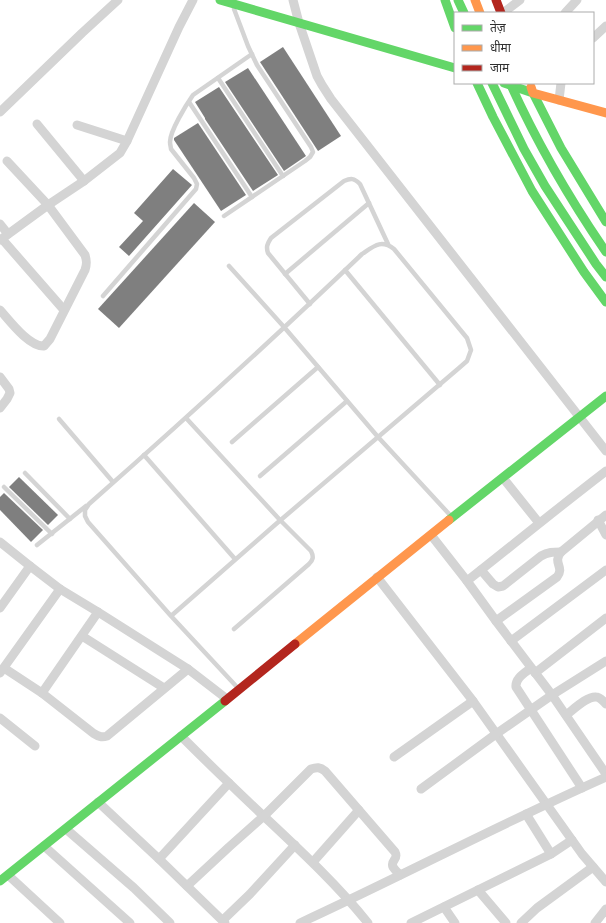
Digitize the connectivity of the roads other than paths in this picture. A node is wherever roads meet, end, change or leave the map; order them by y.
1 (118, 0) edge
2 (193, 0) edge
3 (220, 0) edge
4 (293, 0) edge
5 (445, 0) edge
6 (458, 0) edge
7 (475, 0) edge
8 (496, 0) edge
9 (520, 0) edge
10 (577, 0) edge
11 (232, 4) junction
12 (250, 5) edge
13 (464, 12) edge
14 (480, 12) edge
15 (502, 12) edge
16 (503, 12) edge
17 (566, 12) edge
18 (299, 23) junction
19 (454, 25) edge
20 (606, 26) edge
21 (594, 37) edge
22 (252, 54) junction
23 (454, 68) edge
24 (218, 78) junction
25 (477, 84) edge
26 (492, 84) edge
27 (507, 84) edge
28 (510, 84) edge
29 (529, 84) edge
30 (561, 84) edge
31 (533, 93) junction
32 (559, 100) junction
33 (189, 102) junction
34 (0, 112) edge
35 (606, 113) edge
36 (37, 124) dead end
37 (77, 125) dead end
38 (127, 141) junction
39 (7, 161) dead end
40 (283, 176) junction
41 (84, 181) junction
42 (252, 197) junction
43 (369, 203) junction
44 (48, 205) junction
45 (224, 216) dead end
46 (606, 222) edge
47 (0, 224) edge
48 (3, 238) edge
49 (388, 244) junction
50 (606, 252) edge
51 (229, 266) dead end
52 (345, 270) junction
53 (285, 274) junction
54 (606, 277) edge
55 (103, 296) dead end
56 (606, 302) edge
57 (310, 304) junction
58 (0, 310) edge
59 (64, 310) junction
60 (284, 327) junction
61 (318, 367) junction
62 (0, 377) edge
63 (440, 385) junction
64 (606, 396) edge
65 (347, 401) junction
66 (0, 408) edge
67 (186, 418) junction
68 (580, 418) junction
69 (59, 419) dead end
70 (378, 437) junction
71 (232, 442) dead end
72 (606, 451) edge
73 (144, 455) junction
74 (606, 470) edge
75 (25, 473) dead end
76 (260, 476) dead end
77 (503, 478) junction
78 (113, 482) junction
79 (4, 488) dead end
80 (89, 504) junction
81 (606, 514) edge
82 (452, 517) junction
83 (70, 518) junction
84 (280, 520) junction
85 (598, 520) junction
86 (539, 523) junction
87 (52, 534) junction
88 (431, 535) junction
89 (606, 535) edge
90 (0, 542) edge
91 (37, 545) dead end
92 (561, 552) junction
93 (235, 560) junction
94 (30, 566) junction
95 (481, 570) junction
96 (606, 570) edge
97 (377, 577) junction
98 (468, 581) junction
99 (60, 589) junction
100 (0, 608) edge
101 (98, 612) junction
102 (171, 616) junction
103 (606, 618) edge
104 (496, 621) junction
105 (234, 629) dead end
106 (82, 636) junction
107 (511, 641) junction
108 (606, 661) edge
109 (188, 669) junction
110 (533, 670) junction
111 (2, 671) edge
112 (164, 688) junction
113 (239, 689) junction
114 (42, 693) junction
115 (552, 695) junction
116 (227, 699) junction
117 (473, 701) junction
118 (606, 704) edge
119 (531, 710) junction
120 (566, 715) junction
121 (0, 718) edge
122 (496, 734) junction
123 (181, 736) junction
124 (35, 746) dead end
125 (394, 757) dead end
126 (606, 774) edge
127 (606, 777) edge
128 (229, 783) junction
129 (582, 788) junction
130 (421, 789) dead end
131 (98, 802) junction
132 (547, 805) junction
133 (359, 810) junction
134 (526, 814) junction
135 (264, 816) junction
136 (66, 829) junction
137 (572, 840) junction
138 (295, 845) junction
139 (44, 846) junction
140 (551, 854) junction
141 (159, 859) junction
142 (312, 862) junction
143 (593, 867) junction
144 (8, 875) junction
145 (400, 875) junction
146 (0, 881) edge
147 (606, 882) edge
148 (187, 886) junction
149 (478, 890) junction
150 (349, 900) junction
151 (444, 907) junction
152 (606, 909) edge
153 (367, 921) edge
154 (224, 922) edge
155 (60, 923) edge
156 (130, 923) edge
157 (170, 923) edge
158 (300, 923) edge
159 (355, 923) edge
160 (411, 923) edge
161 (455, 923) edge
162 (506, 923) edge
163 (521, 923) edge
164 (595, 923) edge

1 - 34 street
2 - 38 street
3 - 11 main road
4 - 18 street
5 - 19 main road
6 - 13 main road
7 - 14 main road
8 - 15 main road
9 - 16 street
10 - 17 street
11 - 12 main road
11 - 22 lane
12 - 18 main road
18 - 23 main road
18 - 68 street
20 - 21 street
22 - 24 lane
22 - 40 lane
24 - 33 lane
24 - 40 lane
25 - 56 main road
26 - 54 main road
27 - 31 main road
28 - 50 main road
29 - 31 main road
30 - 32 street
31 - 32 main road
31 - 46 main road
32 - 35 main road
33 - 42 lane
33 - 55 lane
36 - 41 street
37 - 38 street
38 - 41 street
39 - 44 street
40 - 42 lane
41 - 44 street
42 - 45 lane
43 - 49 lane
43 - 53 lane
43 - 53 lane
44 - 48 street
44 - 59 street
47 - 48 street
48 - 59 street
49 - 52 lane
49 - 63 lane
51 - 60 lane
52 - 57 lane
52 - 63 lane
53 - 57 lane
57 - 60 lane
58 - 59 street
60 - 61 lane
60 - 67 lane
61 - 65 lane
61 - 71 lane
62 - 66 street
63 - 70 lane
64 - 68 main road
65 - 70 lane
65 - 76 lane
67 - 73 lane
67 - 84 lane
68 - 72 street
68 - 77 main road
69 - 78 lane
70 - 82 lane
70 - 84 lane
73 - 78 lane
73 - 93 lane
74 - 86 street
75 - 83 lane
77 - 82 main road
77 - 86 street
78 - 80 lane
79 - 87 lane
80 - 83 lane
80 - 102 lane
81 - 85 street
82 - 88 main road
83 - 87 lane
84 - 93 lane
84 - 105 lane
85 - 89 street
85 - 92 street
86 - 95 street
87 - 91 lane
88 - 97 main road
88 - 98 street
90 - 94 street
92 - 95 street
92 - 104 street
93 - 102 lane
94 - 99 street
94 - 100 street
95 - 98 street
96 - 107 street
97 - 113 main road
97 - 117 street
98 - 104 street
99 - 101 street
99 - 111 street
101 - 106 street
101 - 109 street
102 - 113 lane
103 - 110 street
104 - 107 street
106 - 112 street
106 - 114 street
107 - 110 street
108 - 115 street
109 - 112 street
109 - 116 street
110 - 115 street
110 - 119 street
111 - 114 street
112 - 114 street
113 - 116 main road
115 - 119 street
115 - 120 street
116 - 123 main road
117 - 122 street
117 - 125 street
118 - 120 street
119 - 122 street
119 - 129 street
120 - 126 street
121 - 124 street
122 - 130 street
122 - 132 street
123 - 128 street
123 - 131 main road
127 - 129 street
128 - 135 street
128 - 141 street
129 - 132 street
131 - 136 main road
131 - 141 street
132 - 134 street
132 - 137 street
133 - 135 street
133 - 142 street
133 - 145 street
134 - 140 street
134 - 145 street
135 - 138 street
135 - 148 street
136 - 139 main road
136 - 157 street
137 - 140 street
137 - 143 street
138 - 142 street
138 - 154 street
139 - 144 main road
139 - 156 street
140 - 149 street
141 - 148 street
142 - 150 street
143 - 147 street
143 - 163 street
144 - 146 main road
144 - 155 street
145 - 150 street
148 - 154 street
149 - 151 street
149 - 162 street
150 - 153 street
150 - 158 street
151 - 160 street
151 - 161 street
152 - 164 street
153 - 159 street

